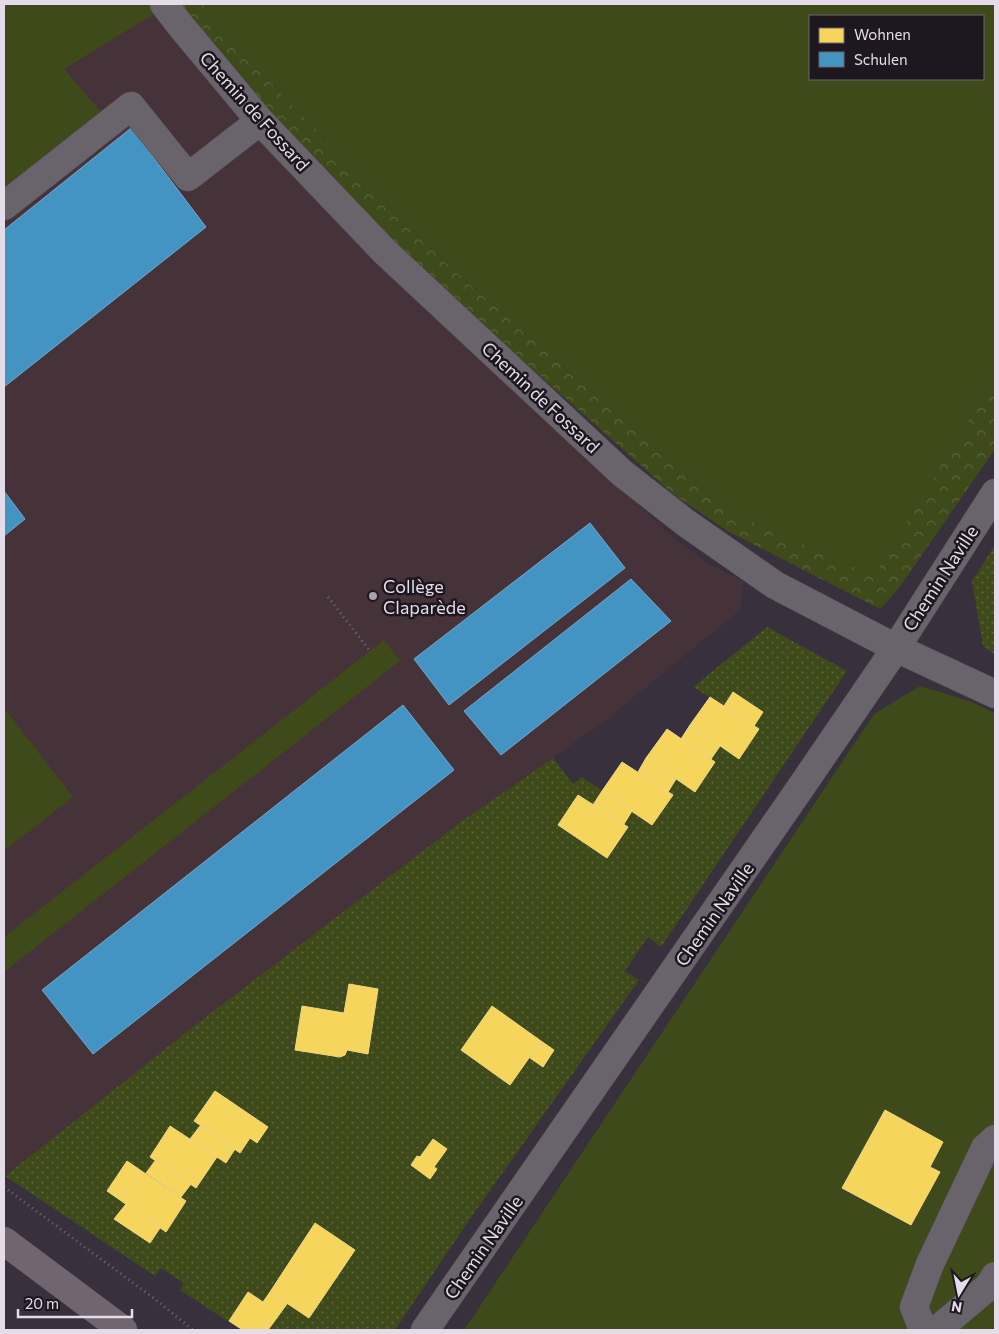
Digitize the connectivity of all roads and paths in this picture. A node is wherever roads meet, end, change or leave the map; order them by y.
1 (164, 4) edge
2 (260, 121) junction
3 (4, 206) edge
4 (995, 493) edge
5 (328, 597) dead end
6 (896, 648) junction
7 (370, 651) dead end
8 (995, 694) edge
9 (995, 1138) edge
10 (4, 1188) edge
11 (4, 1241) edge
12 (995, 1276) edge
13 (122, 1330) edge
14 (194, 1330) edge
15 (425, 1330) edge
16 (923, 1330) edge
17 (937, 1330) edge

1 - 2 street, Chemin de Fossard
2 - 3 street
2 - 6 street, Chemin de Fossard
4 - 6 street, Chemin Naville
5 - 7 path
6 - 8 street, Chemin de Fossard
6 - 15 street, Chemin Naville
9 - 16 street
10 - 14 path
11 - 13 main road
12 - 17 street

